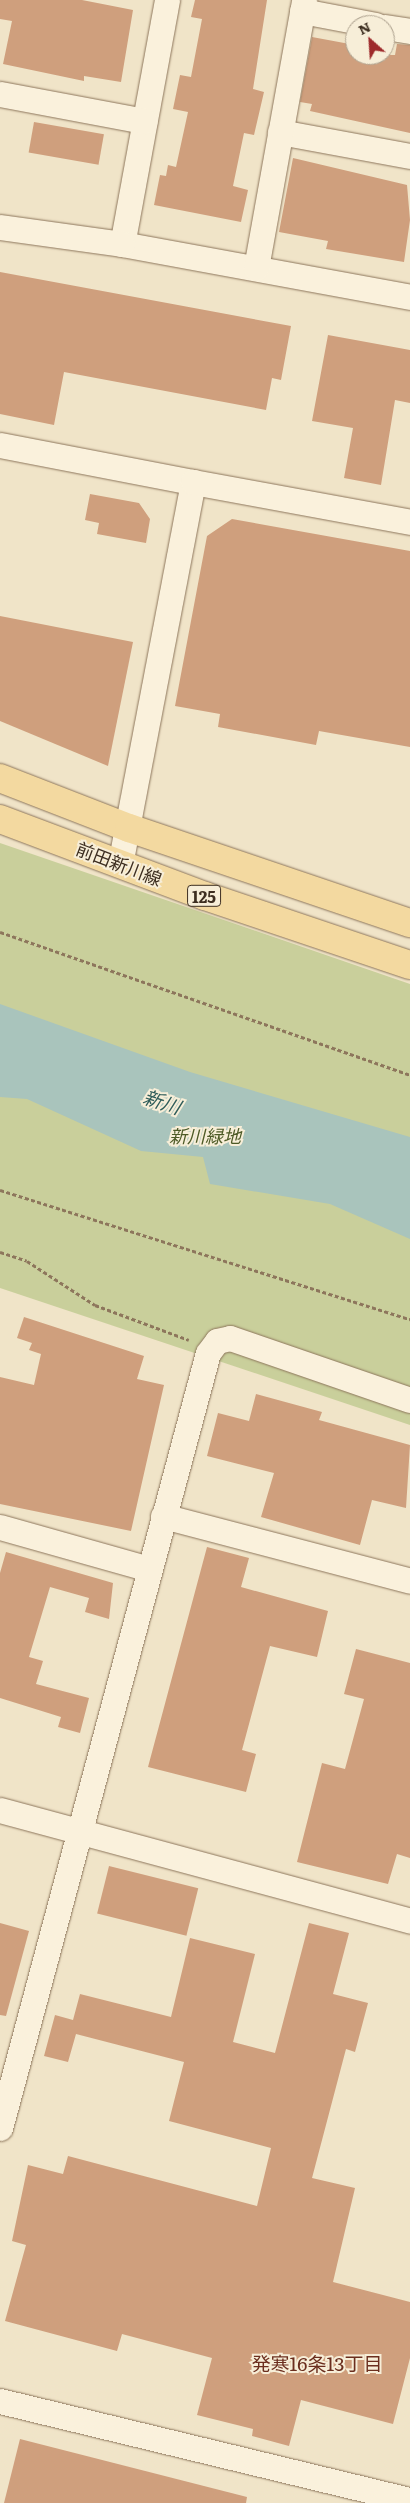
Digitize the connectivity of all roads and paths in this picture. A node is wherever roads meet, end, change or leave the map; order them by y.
1 (166, 0) edge
2 (303, 6) edge
3 (345, 17) edge
4 (395, 29) edge
5 (410, 31) edge
6 (0, 94) edge
7 (144, 121) junction
8 (280, 132) junction
9 (410, 156) edge
10 (0, 227) edge
11 (122, 244) junction
12 (256, 268) junction
13 (410, 297) edge
14 (0, 446) edge
15 (193, 482) junction
16 (410, 522) edge
17 (0, 778) edge
18 (0, 819) edge
19 (129, 828) junction
20 (120, 864) junction
21 (410, 923) edge
22 (0, 932) edge
23 (410, 965) edge
24 (410, 1075) edge
25 (0, 1190) edge
26 (0, 1252) edge
27 (410, 1319) edge
28 (190, 1340) dead end
29 (410, 1400) edge
30 (164, 1516) junction
31 (0, 1527) edge
32 (149, 1569) junction
33 (410, 1581) edge
34 (0, 1810) edge
35 (78, 1833) junction
36 (410, 1921) edge
37 (0, 2128) edge
38 (0, 2401) edge
39 (410, 2500) edge

1 - 7 street
2 - 3 street
2 - 8 street
4 - 5 street
6 - 7 street
7 - 11 street
8 - 9 street
8 - 12 street
10 - 11 street
11 - 12 street
12 - 13 street
14 - 15 street
15 - 16 street
15 - 19 street
17 - 19 main road, 125
18 - 20 main road, 前田新川線 / 125
19 - 20 street
19 - 21 main road, 125
20 - 23 main road, 前田新川線 / 125
22 - 24 path
25 - 27 path
26 - 28 path
29 - 30 street
30 - 32 street
30 - 33 street
31 - 32 street
32 - 35 street
34 - 35 street
35 - 36 street
35 - 37 street
38 - 39 street

